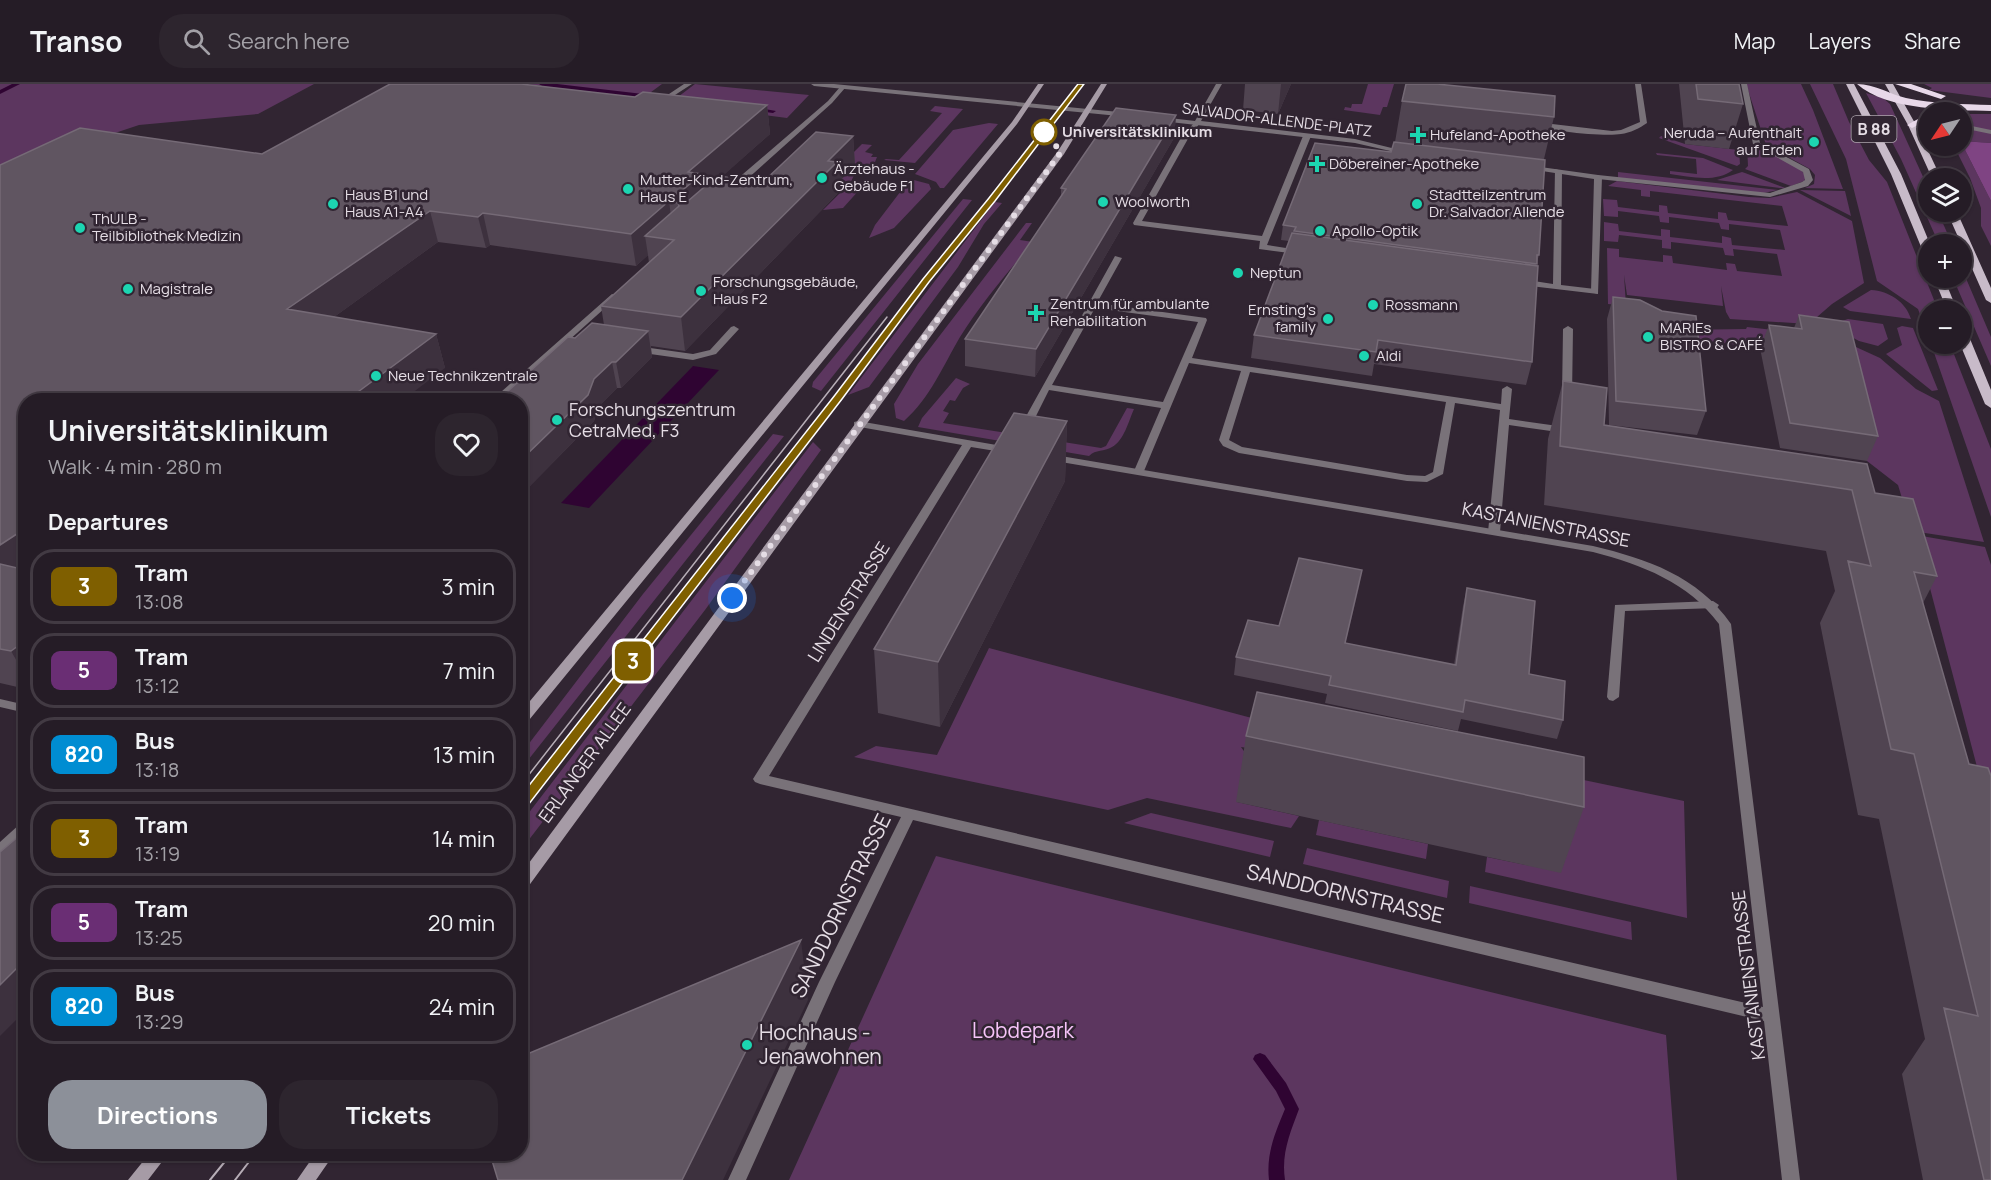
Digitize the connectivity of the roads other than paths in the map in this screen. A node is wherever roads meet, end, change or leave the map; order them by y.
1 (689, 84) edge
2 (814, 84) edge
3 (1041, 84) edge
4 (1104, 84) edge
5 (1219, 84) edge
6 (1638, 84) edge
7 (1744, 84) edge
8 (1850, 84) edge
9 (1862, 84) edge
10 (1889, 84) edge
11 (1900, 84) edge
12 (842, 88) junction
13 (1898, 99) junction
14 (1991, 100) edge
15 (1924, 102) edge
16 (1027, 105) junction
17 (1972, 107) edge
18 (1991, 108) edge
19 (650, 109) edge
20 (1087, 111) junction
21 (1141, 117) edge
22 (1152, 118) edge
23 (1918, 122) edge
24 (1197, 123) junction
25 (1521, 123) edge
26 (1912, 125) junction
27 (1972, 128) edge
28 (1991, 132) edge
29 (1307, 136) junction
30 (1416, 154) edge
31 (1523, 167) edge
32 (1932, 168) edge
33 (1558, 171) junction
34 (1598, 177) junction
35 (723, 196) edge
36 (1956, 222) edge
37 (1921, 234) edge
38 (1266, 239) junction
39 (1309, 254) edge
40 (1118, 258) dead end
41 (1509, 280) edge
42 (1557, 286) junction
43 (619, 290) edge
44 (1991, 300) edge
45 (1092, 305) junction
46 (734, 329) dead end
47 (1568, 329) dead end
48 (629, 348) edge
49 (1970, 354) edge
50 (1186, 360) junction
51 (1246, 369) junction
52 (1047, 387) junction
53 (1507, 389) dead end
54 (506, 393) edge
55 (1451, 400) junction
56 (1991, 404) edge
57 (1167, 406) junction
58 (1505, 408) junction
59 (1567, 408) edge
60 (1029, 420) edge
61 (1504, 421) junction
62 (858, 424) junction
63 (1579, 432) edge
64 (968, 443) junction
65 (1015, 451) edge
66 (1039, 455) edge
67 (1139, 471) junction
68 (1494, 531) junction
69 (1713, 605) junction
70 (1613, 697) dead end
71 (0, 703) edge
72 (18, 707) edge
73 (528, 712) edge
74 (760, 779) joint
75 (909, 814) junction
76 (18, 834) edge
77 (0, 850) edge
78 (528, 876) edge
79 (1772, 1016) junction
80 (153, 1161) edge
81 (321, 1161) edge
82 (137, 1180) edge
83 (306, 1180) edge
84 (737, 1180) edge
85 (1791, 1180) edge

1 - 19 street
2 - 12 street
3 - 16 main road
4 - 20 main road, ERLANGER ALLEE
5 - 24 street
6 - 25 street
7 - 34 street
8 - 37 main road, B 88
9 - 13 highway
10 - 13 main road
11 - 14 highway
12 - 16 street
12 - 35 street
13 - 15 highway
13 - 26 main road
16 - 20 street
16 - 73 main road
17 - 18 highway
20 - 21 street
20 - 62 main road, ERLANGER ALLEE
22 - 24 street, SALVADOR-ALLENDE-PLATZ
23 - 26 highway
24 - 29 street, SALVADOR-ALLENDE-PLATZ
24 - 38 street
26 - 32 main road, B 88
27 - 28 street
29 - 30 street, SALVADOR-ALLENDE-PLATZ
29 - 38 street
31 - 33 street
33 - 34 street
33 - 42 street
34 - 42 street
36 - 44 main road
38 - 39 street
40 - 45 street
41 - 42 street
43 - 54 street
45 - 50 street
45 - 52 street
46 - 48 street
47 - 59 street
49 - 56 main road
50 - 51 street
50 - 57 street
51 - 55 street
51 - 55 street
52 - 57 street
52 - 60 street
53 - 58 street
55 - 58 street
57 - 67 street
58 - 61 street
61 - 63 street
61 - 68 street
62 - 64 street
62 - 78 main road, ERLANGER ALLEE
64 - 65 street
64 - 74 street, LINDENSTRASSE
66 - 67 street, KASTANIENSTRASSE
67 - 68 street, KASTANIENSTRASSE
68 - 69 street, KASTANIENSTRASSE
69 - 70 street
69 - 79 street, KASTANIENSTRASSE
71 - 72 street
74 - 75 street, SANDDORNSTRASSE
75 - 79 street, SANDDORNSTRASSE
75 - 84 street, SANDDORNSTRASSE
76 - 77 street
79 - 85 street, KASTANIENSTRASSE
80 - 82 main road
81 - 83 main road

